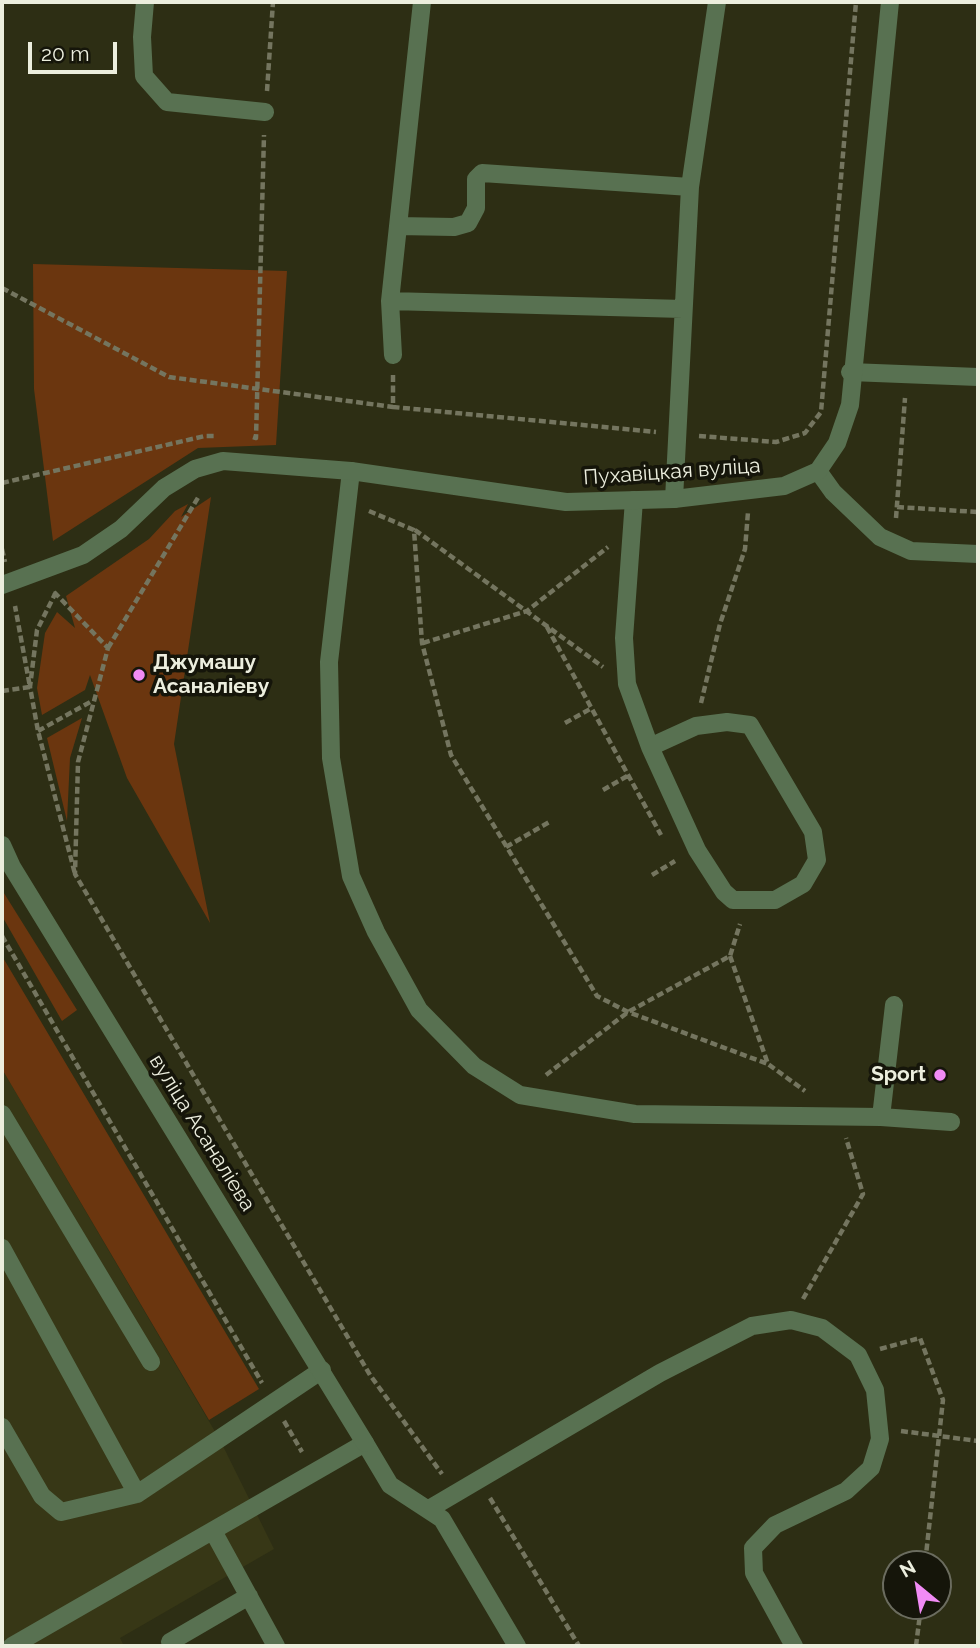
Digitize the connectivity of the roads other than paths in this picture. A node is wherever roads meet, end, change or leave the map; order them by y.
1 (145, 2) edge
2 (422, 2) edge
3 (717, 2) edge
4 (890, 2) edge
5 (265, 112) road end
6 (690, 187) junction
7 (398, 226) junction
8 (390, 301) junction
9 (682, 309) junction
10 (393, 355) dead end
11 (850, 372) junction
12 (978, 377) edge
13 (351, 471) junction
14 (818, 471) junction
15 (674, 499) junction
16 (635, 500) junction
17 (978, 554) edge
18 (7, 590) edge
19 (650, 747) junction
20 (2, 845) edge
21 (894, 1005) dead end
22 (2, 1114) edge
23 (881, 1117) junction
24 (951, 1122) dead end
25 (2, 1248) edge
26 (151, 1362) dead end
27 (322, 1370) junction
28 (2, 1427) edge
29 (365, 1443) junction
30 (137, 1494) junction
31 (429, 1509) junction
32 (214, 1531) junction
33 (249, 1596) junction
34 (12, 1646) edge
35 (173, 1646) edge
36 (276, 1646) edge
37 (517, 1646) edge
38 (794, 1646) edge

1 - 5 street
2 - 7 street
3 - 6 street
4 - 11 street
6 - 7 street
6 - 9 street
7 - 8 street
8 - 9 street
8 - 10 street
9 - 15 street
11 - 12 street
11 - 14 street
13 - 16 street, Пухавіцкая вуліца
13 - 18 street, Пухавіцкая вуліца
13 - 23 street
14 - 15 street, Пухавіцкая вуліца
14 - 17 street
15 - 16 street, Пухавіцкая вуліца
16 - 19 street
19 - 19 street
20 - 27 street, вуліца Асаналіева
21 - 23 street
22 - 26 street
23 - 24 street
25 - 30 street
27 - 29 street, вуліца Асаналіева
27 - 30 street
28 - 30 street
29 - 31 street, вуліца Асаналіева
29 - 32 street
31 - 37 street, вуліца Асаналіева
31 - 38 street
32 - 33 street
32 - 34 street
33 - 35 street
33 - 36 street

